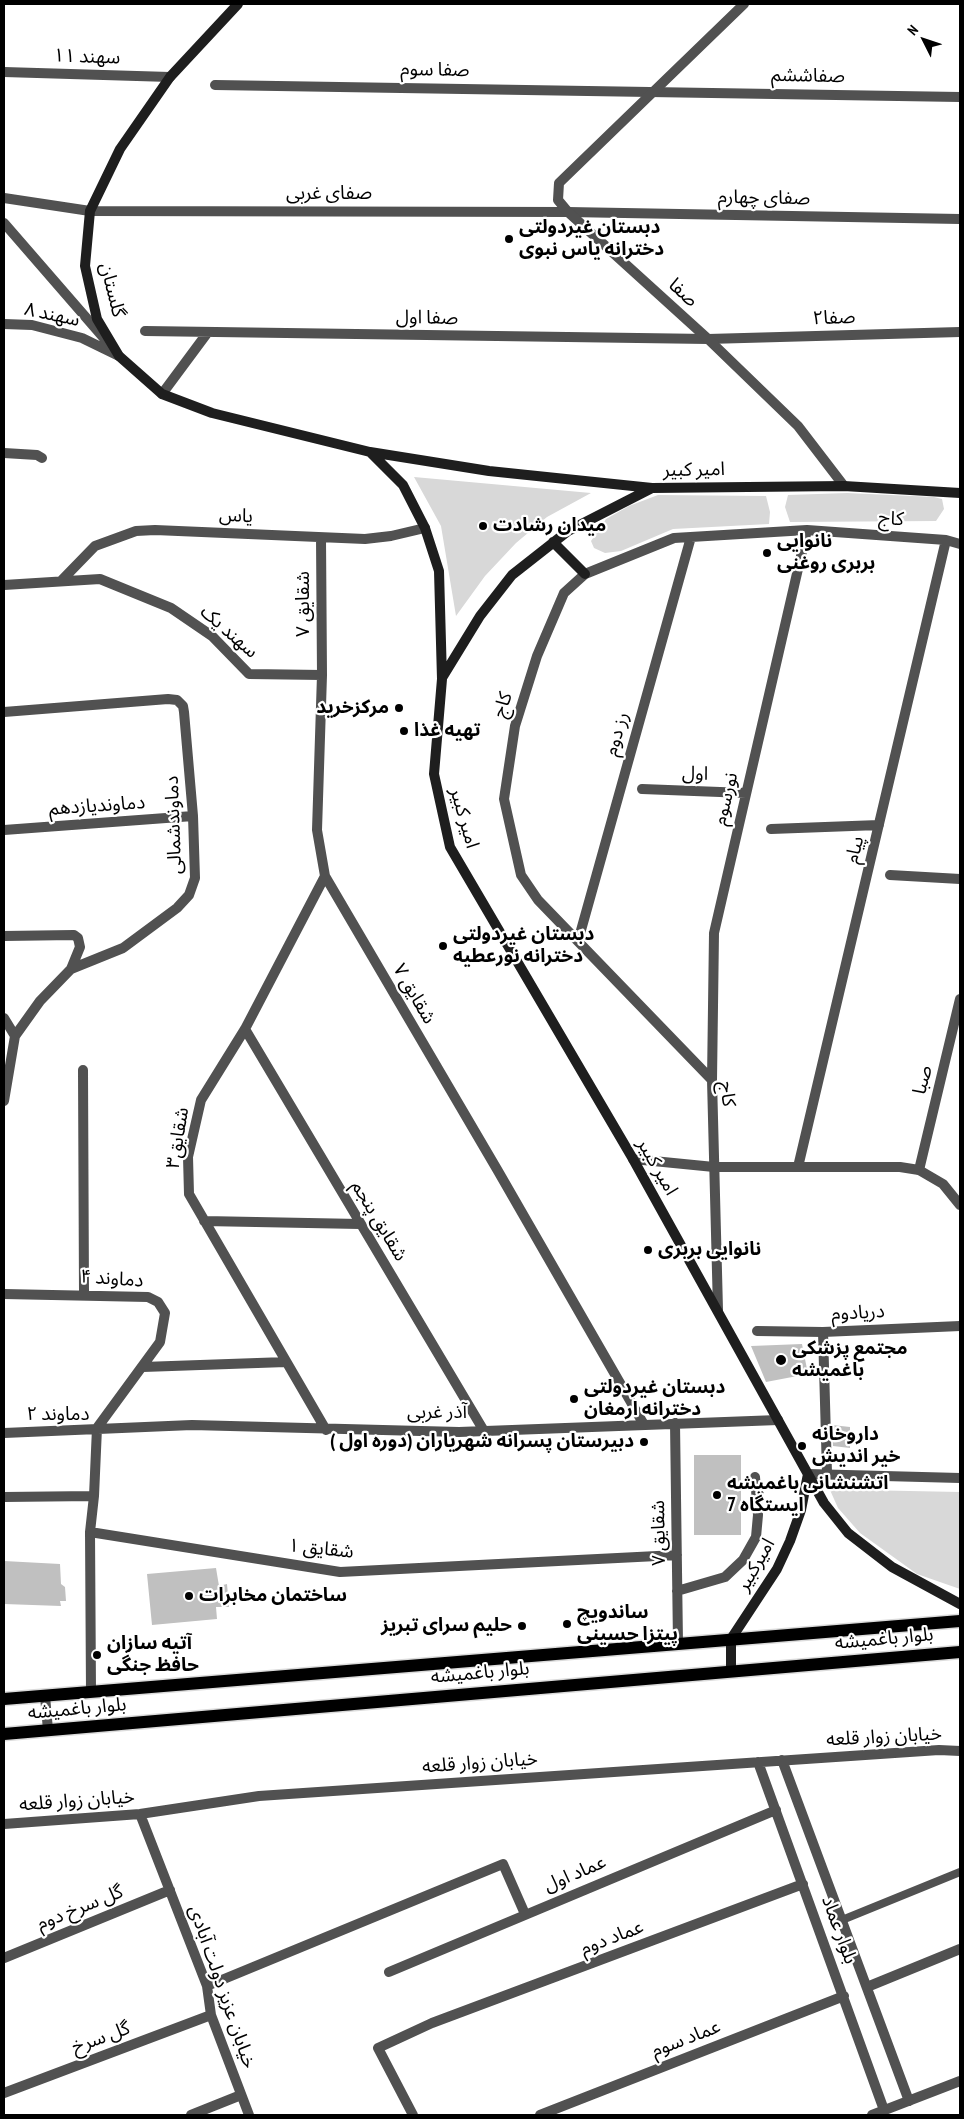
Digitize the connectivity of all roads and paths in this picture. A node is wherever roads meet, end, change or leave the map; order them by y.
1 (238, 4) edge
2 (744, 4) edge
3 (4, 72) edge
4 (170, 77) junction
5 (215, 85) dead end
6 (654, 91) junction
7 (960, 97) edge
8 (4, 198) edge
9 (90, 211) junction
10 (568, 212) junction
11 (960, 219) edge
12 (4, 222) edge
13 (4, 324) edge
14 (145, 331) dead end
15 (208, 332) junction
16 (960, 332) edge
17 (708, 339) junction
18 (119, 356) junction
19 (162, 394) junction
20 (370, 452) junction
21 (4, 453) edge
22 (42, 458) dead end
23 (844, 486) junction
24 (652, 488) junction
25 (960, 493) edge
26 (425, 528) junction
27 (806, 530) junction
28 (691, 537) junction
29 (321, 538) junction
30 (946, 540) junction
31 (554, 542) junction
32 (960, 544) edge
33 (585, 574) junction
34 (61, 581) junction
35 (4, 585) edge
36 (322, 674) junction
37 (442, 679) junction
38 (4, 712) edge
39 (642, 789) dead end
40 (746, 793) junction
41 (193, 816) junction
42 (879, 825) junction
43 (771, 829) dead end
44 (4, 830) edge
45 (890, 875) dead end
46 (325, 876) junction
47 (960, 879) edge
48 (4, 936) edge
49 (578, 941) junction
50 (71, 969) junction
51 (960, 1000) edge
52 (4, 1018) edge
53 (245, 1028) junction
54 (14, 1036) junction
55 (83, 1070) dead end
56 (6, 1079) edge
57 (712, 1080) junction
58 (4, 1101) edge
59 (633, 1159) junction
60 (714, 1167) junction
61 (798, 1167) junction
62 (919, 1170) junction
63 (960, 1205) edge
64 (204, 1221) junction
65 (360, 1224) junction
66 (4, 1294) edge
67 (84, 1294) junction
68 (718, 1310) junction
69 (960, 1326) edge
70 (757, 1331) dead end
71 (823, 1332) junction
72 (286, 1362) junction
73 (143, 1367) junction
74 (778, 1420) junction
75 (675, 1423) junction
76 (643, 1424) junction
77 (97, 1428) junction
78 (326, 1430) junction
79 (484, 1431) junction
80 (4, 1433) edge
81 (97, 1447) dead end
82 (827, 1473) junction
83 (808, 1474) junction
84 (755, 1477) dead end
85 (960, 1478) edge
86 (94, 1496) junction
87 (4, 1497) edge
88 (90, 1532) junction
89 (677, 1555) junction
90 (677, 1590) junction
91 (960, 1604) edge
92 (960, 1621) edge
93 (730, 1639) junction
94 (678, 1643) junction
95 (960, 1652) edge
96 (731, 1670) junction
97 (91, 1692) junction
98 (6, 1696) edge
99 (45, 1696) junction
100 (48, 1730) junction
101 (4, 1734) edge
102 (960, 1751) edge
103 (782, 1760) junction
104 (758, 1762) junction
105 (776, 1810) junction
106 (140, 1814) junction
107 (4, 1824) edge
108 (960, 1872) edge
109 (803, 1884) junction
110 (170, 1890) junction
111 (525, 1914) junction
112 (842, 1920) junction
113 (960, 1949) edge
114 (4, 1958) edge
115 (389, 1972) dead end
116 (207, 1986) junction
117 (867, 1987) junction
118 (844, 1996) junction
119 (211, 2015) junction
120 (960, 2081) edge
121 (4, 2093) edge
122 (241, 2095) junction
123 (909, 2101) junction
124 (884, 2110) junction
125 (191, 2115) edge
126 (249, 2115) edge
127 (413, 2115) edge
128 (540, 2115) edge
129 (872, 2115) edge

1 - 4 main road, گلستان
2 - 6 street, صفا
3 - 4 street, سهند ۱۱
4 - 9 main road, گلستان
5 - 6 street, صفا سوم
6 - 7 street, صفاششم
6 - 10 street, صفا
8 - 9 street, صفای غربی
9 - 10 street, صفای غربی
9 - 18 main road, گلستان
10 - 11 street, صفای چهارم
10 - 17 street, صفا
12 - 18 street
13 - 18 street, سهند ۸
14 - 15 street, صفا اول
15 - 17 street, صفا اول
15 - 19 street
16 - 17 street, صفا۲
17 - 23 street, صفا
18 - 19 main road, گلستان
19 - 20 main road, گلستان
20 - 24 main road, گلستان
20 - 26 main road
21 - 22 street
23 - 24 main road, امیر کبیر
23 - 25 main road, امیر کبیر
24 - 31 main road, امیر کبیر
26 - 29 street, یاس
26 - 37 main road
27 - 28 street, کاج
27 - 30 street, کاج
27 - 40 street, نورسوم
28 - 33 street, کاج
28 - 49 street, رز دوم
29 - 34 street, یاس
29 - 36 street, شقایق ۷
30 - 32 street, کاج
30 - 42 street, پیام
31 - 33 main road
31 - 37 main road, امیر کبیر
33 - 49 street, کاج
34 - 35 street, سهند یک
34 - 36 street, سهند یک
36 - 46 street, شقایق ۷
37 - 59 main road, امیر کبیر
38 - 41 street, دماوندشمالی
39 - 40 street, اول
40 - 57 street, نورسوم
41 - 44 street, دماوندیازدهم
41 - 50 street, دماوندشمالی
42 - 43 street
42 - 61 street, پیام
45 - 47 street
46 - 53 street, شقایق۳
46 - 76 street, شقایق ۷
48 - 50 street
49 - 57 street, کاج
50 - 54 street, دماوندشمالی
51 - 62 street, صبا
52 - 54 street
53 - 64 street, شقایق۳
53 - 65 street, شقایق پنجم
54 - 56 street
55 - 67 street
56 - 58 street
57 - 60 street, کاج
59 - 60 street
59 - 68 main road, امیر کبیر
60 - 61 street
60 - 68 street, کاج
61 - 62 street
62 - 63 street
64 - 65 street
64 - 72 street, شقایق۳
65 - 79 street, شقایق پنجم
66 - 67 street, دماوند ۴
67 - 73 street, دماوند ۴
68 - 74 main road, امیر کبیر
69 - 71 street, دریادوم
70 - 71 street, دریادوم
71 - 82 street
72 - 73 street
72 - 78 street, شقایق۳
73 - 77 street, دماوند ۴
74 - 75 street, آذر غربی
74 - 83 main road, امیر کبیر
75 - 76 street, آذر غربی
75 - 89 street, شقایق ۷
76 - 79 street, آذر غربی
77 - 78 street, آذر غربی
77 - 80 street, دماوند ۲
77 - 81 street, دماوند ۲
77 - 86 street
78 - 79 street, آذر غربی
82 - 83 street
82 - 85 street
83 - 91 main road, امیر کبیر
83 - 93 main road, امیرکبیر
84 - 90 street
86 - 87 street
86 - 88 street
88 - 89 street, شقایق ۱
88 - 97 street
89 - 90 street, شقایق ۷
90 - 94 street, شقایق ۷
92 - 93 main road, بلوار باغمیشه
93 - 94 main road, بلوار باغمیشه
93 - 96 main road
94 - 97 main road, بلوار باغمیشه
95 - 96 main road, بلوار باغمیشه
96 - 100 main road, بلوار باغمیشه
97 - 99 main road, بلوار باغمیشه
98 - 99 main road, بلوار باغمیشه
99 - 100 street
100 - 101 main road, بلوار باغمیشه
102 - 103 street, خیابان زوار قلعه
103 - 104 street, خیابان زوار قلعه
103 - 112 street, بلوار عماد
104 - 105 street, بلوار عماد
104 - 106 street, خیابان زوار قلعه
105 - 109 street, بلوار عماد
105 - 111 street, عماد اول
106 - 107 street, خیابان زوار قلعه
106 - 110 street, خیابان عزیز دولت آبادی
108 - 112 lane
109 - 118 street, بلوار عماد
109 - 127 street, عماد دوم
110 - 114 street, گل سرخ دوم
110 - 116 street, خیابان عزیز دولت آبادی
111 - 115 street, عماد اول
111 - 116 street
112 - 117 street, بلوار عماد
113 - 117 street
116 - 119 street, خیابان عزیز دولت آبادی
117 - 123 street, بلوار عماد
118 - 124 street, بلوار عماد
118 - 128 street, عماد سوم
119 - 121 street, گل سرخ
119 - 122 street, خیابان عزیز دولت آبادی
120 - 123 street
122 - 125 street
122 - 126 street, خیابان عزیز دولت آبادی
123 - 124 street
124 - 129 street

